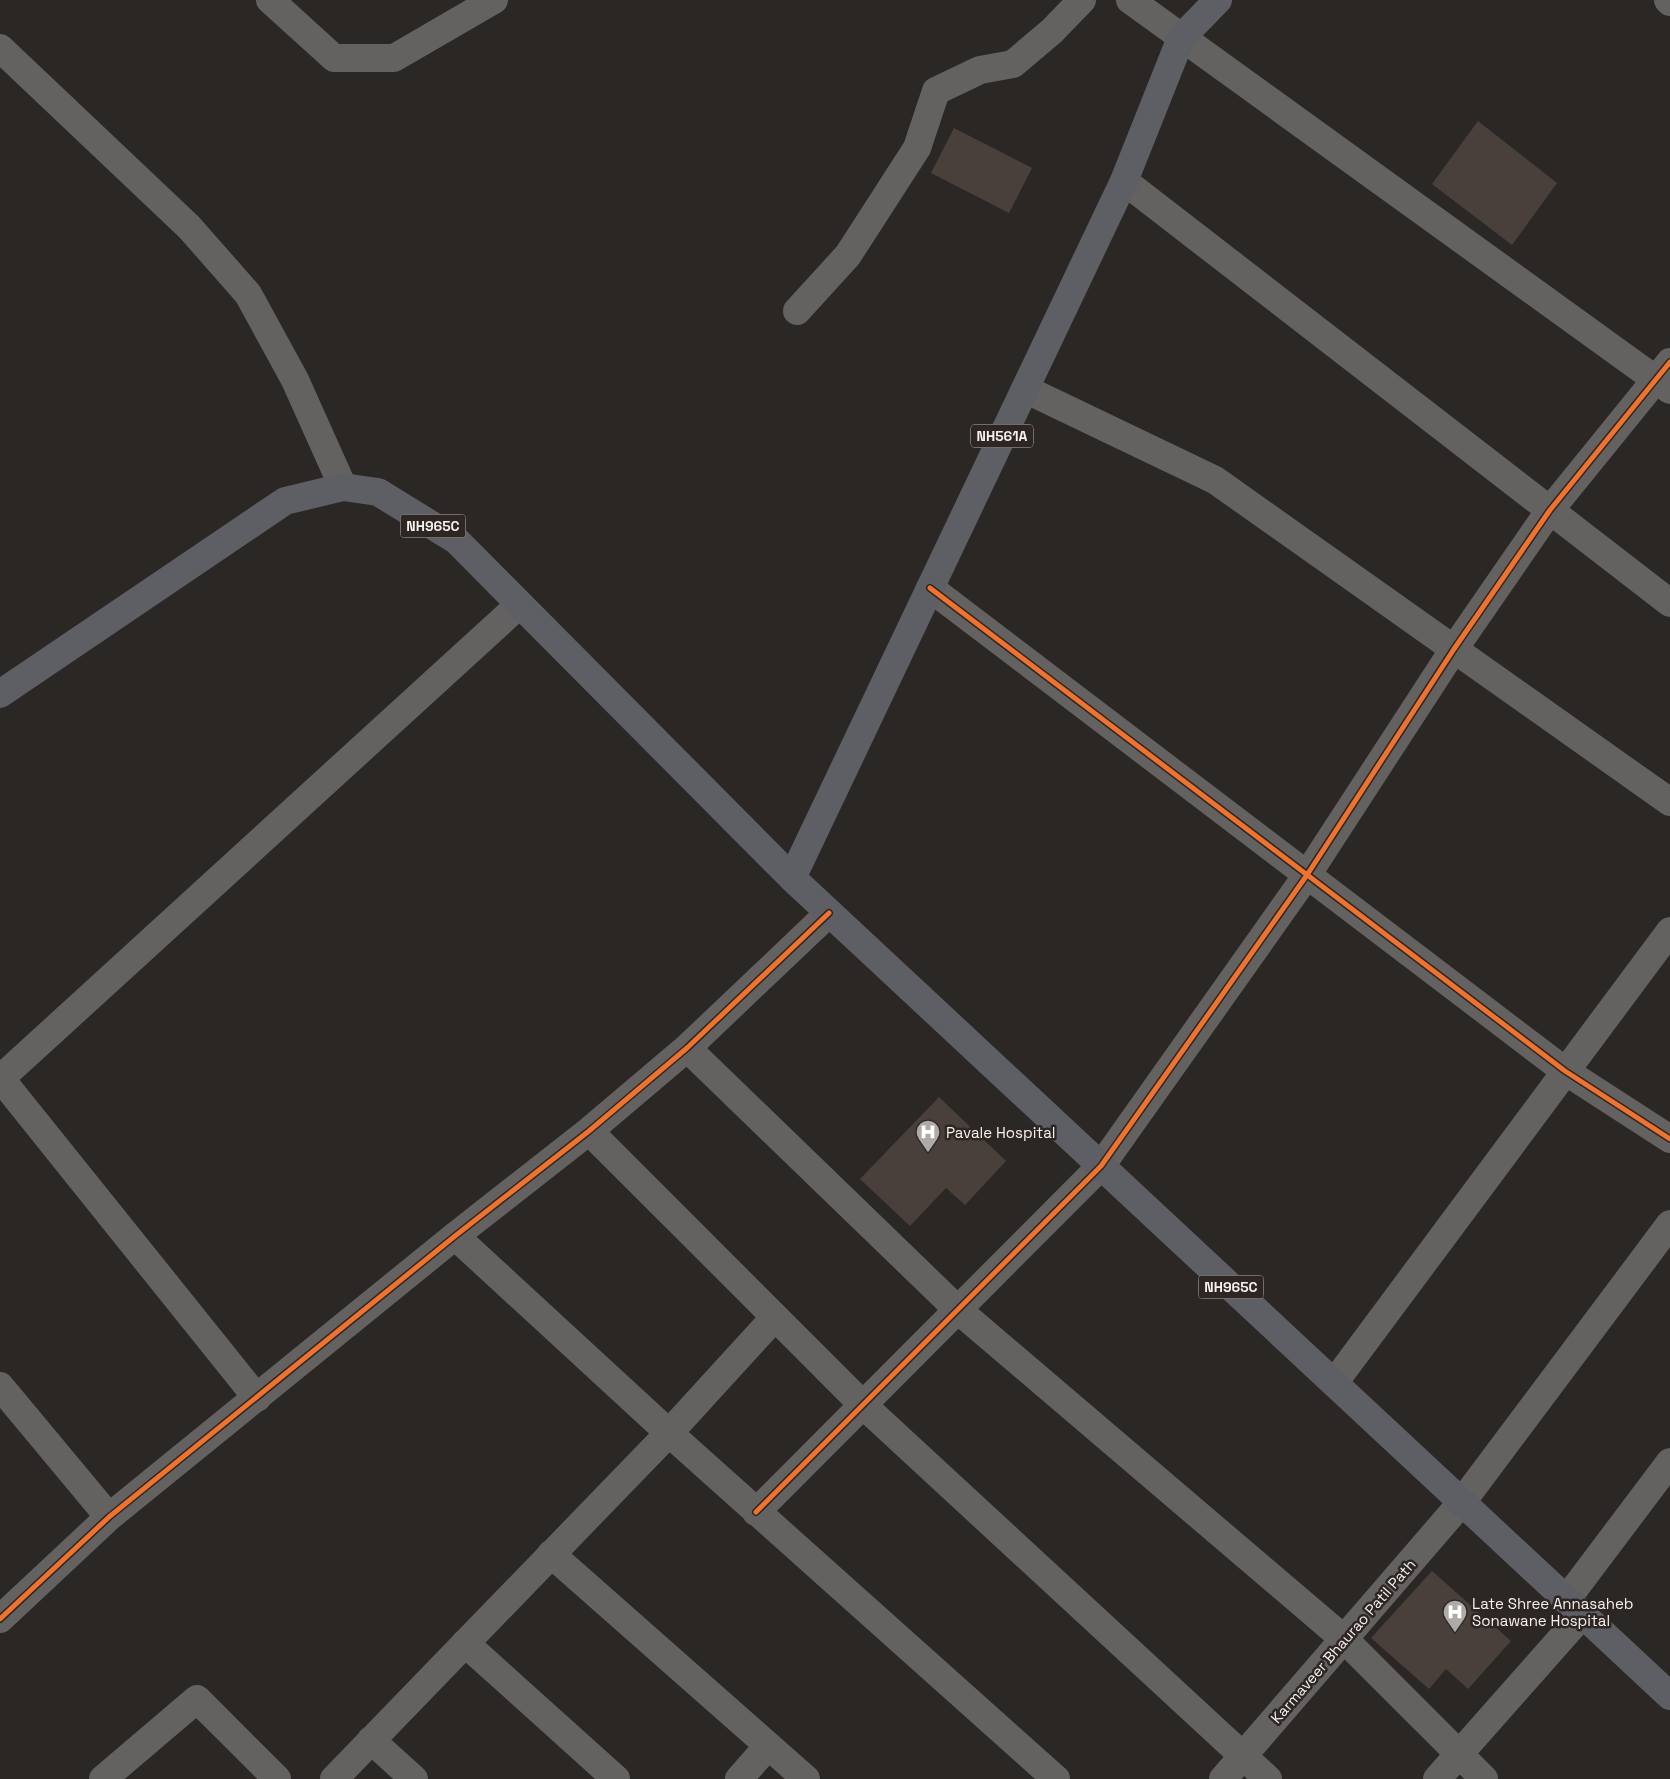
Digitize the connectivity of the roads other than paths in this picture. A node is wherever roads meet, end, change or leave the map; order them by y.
1 (270, 0) edge
2 (494, 0) edge
3 (1082, 0) edge
4 (1130, 0) edge
5 (1218, 0) edge
6 (1181, 38) junction
7 (0, 48) edge
8 (1124, 181) junction
9 (797, 311) dead end
10 (1666, 377) edge
11 (1025, 389) junction
12 (342, 488) junction
13 (1550, 510) junction
14 (930, 588) junction
15 (1670, 603) edge
16 (519, 605) junction
17 (1454, 649) junction
18 (0, 694) edge
19 (1670, 802) edge
20 (1307, 875) junction
21 (792, 878) junction
22 (830, 913) junction
23 (1670, 931) edge
24 (687, 1048) junction
25 (1564, 1071) junction
26 (0, 1079) edge
27 (589, 1131) junction
28 (1670, 1139) edge
29 (1101, 1166) junction
30 (1670, 1224) edge
31 (455, 1236) junction
32 (958, 1310) junction
33 (774, 1317) junction
34 (1334, 1383) junction
35 (257, 1398) junction
36 (5, 1402) edge
37 (864, 1405) junction
38 (668, 1433) junction
39 (1670, 1462) edge
40 (1462, 1502) junction
41 (756, 1512) junction
42 (109, 1517) junction
43 (551, 1554) junction
44 (1574, 1607) junction
45 (0, 1619) edge
46 (1344, 1639) junction
47 (465, 1643) junction
48 (1670, 1696) edge
49 (371, 1740) junction
50 (768, 1746) junction
51 (1458, 1755) junction
52 (1242, 1757) junction
53 (102, 1779) edge
54 (277, 1779) edge
55 (334, 1779) edge
56 (414, 1779) edge
57 (616, 1779) edge
58 (739, 1779) edge
59 (806, 1779) edge
60 (1056, 1779) edge
61 (1223, 1779) edge
62 (1268, 1779) edge
63 (1437, 1779) edge
64 (1484, 1779) edge

1 - 2 street
3 - 9 street
4 - 6 street
5 - 6 highway, NH561A
6 - 8 highway, NH561A
6 - 10 street
7 - 12 street
8 - 11 highway, NH561A
8 - 13 street
10 - 13 street
11 - 14 highway, NH561A
11 - 17 street
12 - 16 highway, NH965C
12 - 18 highway, NH965C
13 - 15 street
13 - 17 street
14 - 20 street
14 - 21 highway, NH561A
16 - 21 highway, NH965C
16 - 26 street
17 - 19 street
17 - 20 street
20 - 25 street
20 - 29 street
21 - 22 highway, NH965C
22 - 24 street
22 - 29 highway, NH965C
23 - 25 street
24 - 27 street
24 - 32 street
25 - 28 street
25 - 34 street
26 - 35 street
27 - 31 street
27 - 33 street
29 - 32 street
29 - 34 highway, NH965C
30 - 40 street, Karmaveer Bhaurao Patil Path
31 - 35 street
31 - 38 street
32 - 37 street
32 - 46 street
33 - 37 street
33 - 38 street
34 - 40 highway, NH965C
35 - 42 street
36 - 42 street
37 - 41 street
37 - 52 street
38 - 41 street
38 - 43 street
39 - 44 street
40 - 44 highway, NH965C
40 - 46 street, Karmaveer Bhaurao Patil Path
41 - 60 street
42 - 45 street
43 - 47 street
43 - 50 street
44 - 48 highway, NH965C
44 - 51 street
46 - 51 street
46 - 52 street, Karmaveer Bhaurao Patil Path
47 - 49 street
47 - 57 street
49 - 55 street
49 - 56 street
50 - 58 street
50 - 59 street
51 - 63 street
51 - 64 street
52 - 61 street, Karmaveer Bhaurao Patil Path
52 - 62 street
53 - 54 street

